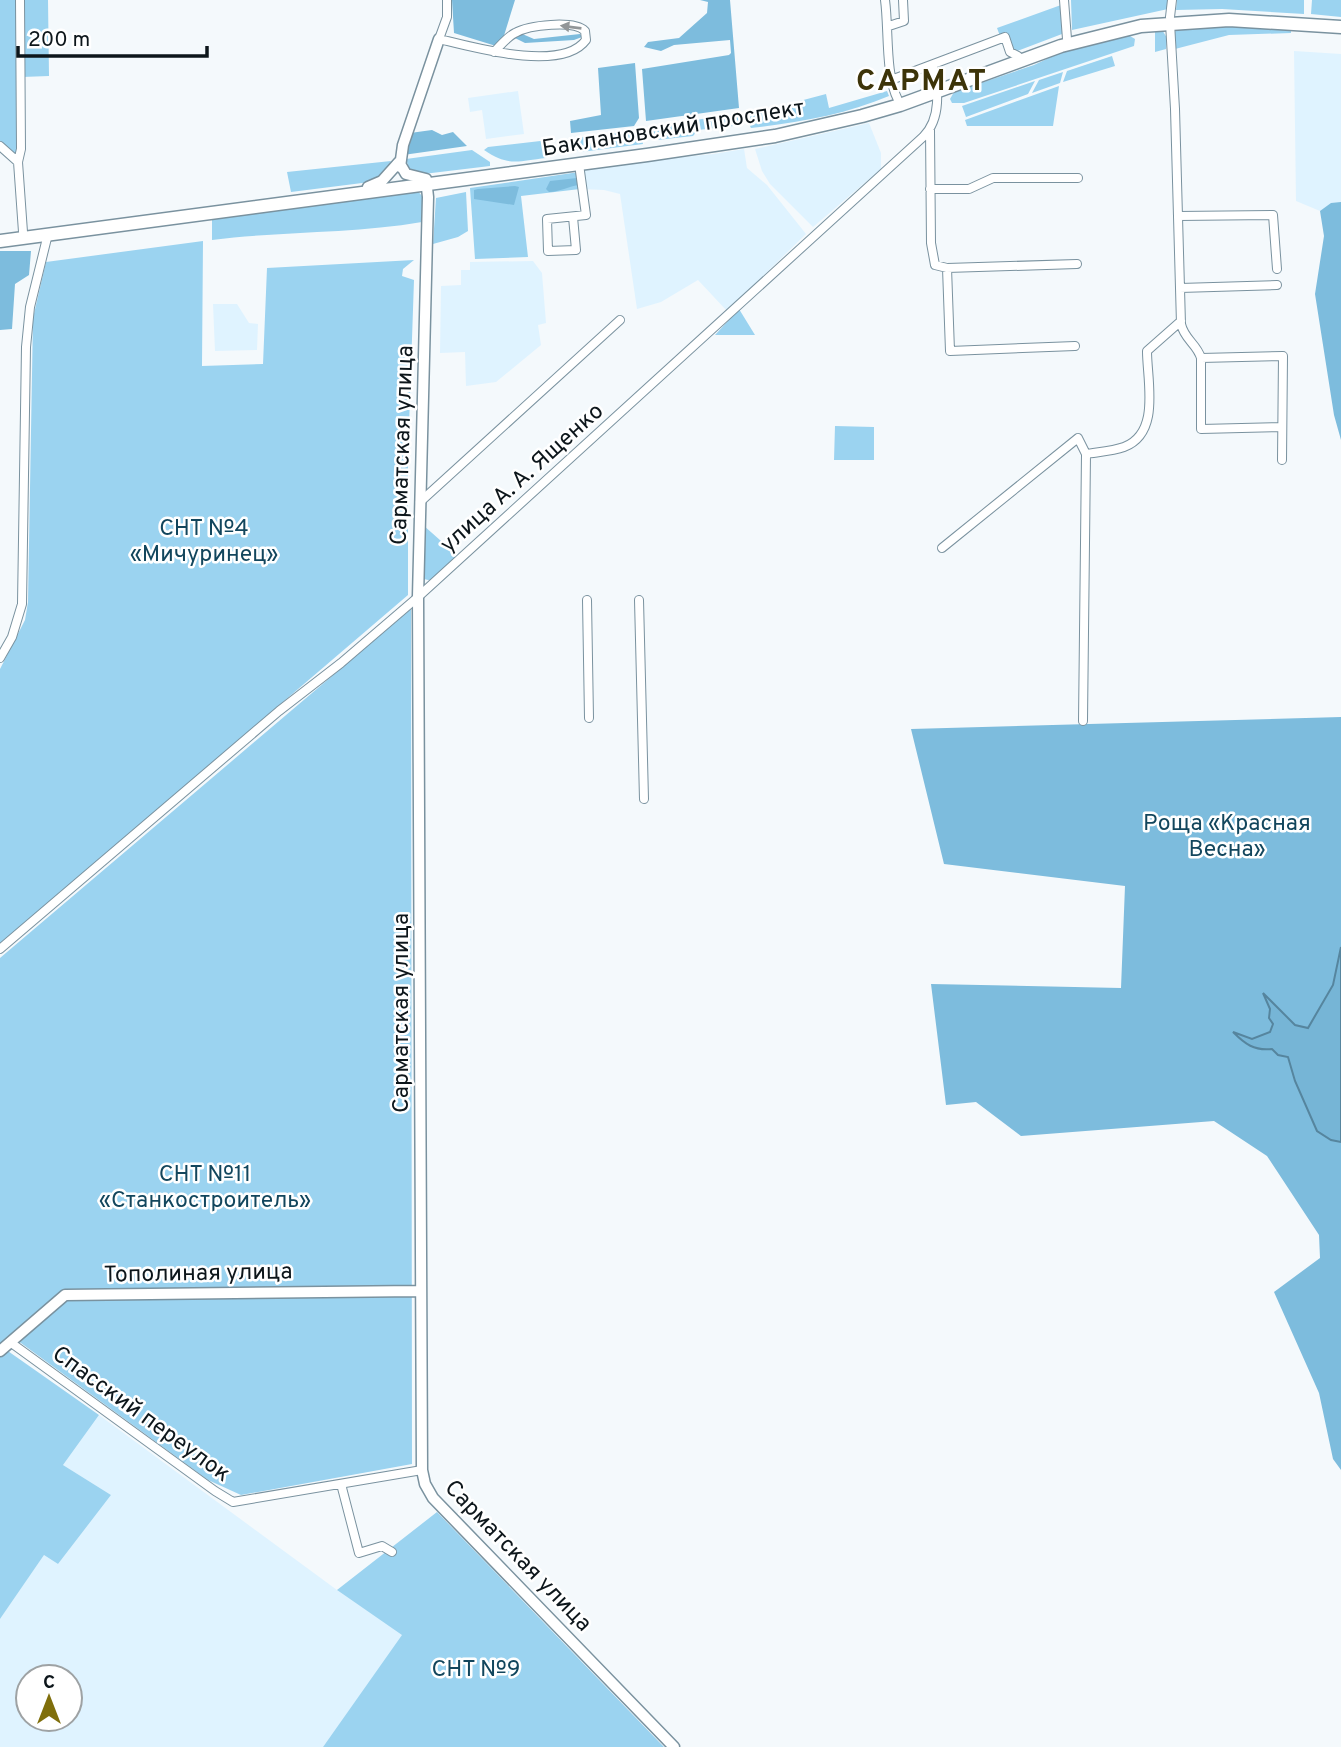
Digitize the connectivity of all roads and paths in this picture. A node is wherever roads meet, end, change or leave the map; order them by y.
1 (20, 0) edge
2 (447, 0) edge
3 (885, 0) edge
4 (903, 0) edge
5 (1064, 0) edge
6 (1172, 0) edge
7 (1170, 20) junction
8 (1341, 24) edge
9 (889, 26) junction
10 (439, 39) junction
11 (1067, 39) junction
12 (495, 52) junction
13 (1018, 56) junction
14 (933, 65) junction
15 (891, 80) junction
16 (937, 89) junction
17 (898, 100) junction
18 (930, 130) junction
19 (746, 138) junction
20 (0, 146) edge
21 (18, 162) junction
22 (399, 162) junction
23 (579, 164) junction
24 (1078, 178) dead end
25 (427, 182) junction
26 (403, 185) junction
27 (368, 187) junction
28 (930, 189) junction
29 (1178, 216) junction
30 (573, 217) junction
31 (49, 231) junction
32 (23, 232) junction
33 (0, 238) edge
34 (1077, 264) dead end
35 (947, 268) junction
36 (1277, 269) dead end
37 (1277, 285) dead end
38 (1180, 288) junction
39 (620, 320) dead end
40 (1181, 320) junction
41 (1075, 346) dead end
42 (1201, 358) junction
43 (1282, 427) junction
44 (1086, 454) junction
45 (1282, 460) dead end
46 (419, 502) junction
47 (942, 548) dead end
48 (418, 597) junction
49 (587, 600) dead end
50 (639, 600) dead end
51 (0, 658) edge
52 (589, 718) dead end
53 (1083, 721) dead end
54 (644, 799) dead end
55 (0, 949) edge
56 (418, 1291) dead end
57 (10, 1342) junction
58 (0, 1351) edge
59 (422, 1470) junction
60 (341, 1484) junction
61 (392, 1552) dead end
62 (674, 1747) edge

1 - 21 street
2 - 10 street
3 - 9 street
4 - 9 street
5 - 11 street
6 - 7 street
7 - 8 main road, Баклановский проспект
7 - 11 main road, Баклановский проспект
7 - 16 main road, Баклановский проспект
7 - 29 street
9 - 15 street
10 - 12 street
10 - 22 main road
11 - 13 main road, Баклановский проспект
12 -> 12 street
13 - 14 street
13 - 16 main road, Баклановский проспект
14 - 15 street
14 - 16 street
15 - 17 street
16 - 17 main road, Баклановский проспект
16 - 18 street
16 - 19 main road, Баклановский проспект
17 - 19 main road, Баклановский проспект
18 - 28 street
18 - 48 street, улица А. А. Ященко
19 - 23 main road, Баклановский проспект
19 - 25 main road, Баклановский проспект
20 - 21 street
21 - 32 street
22 - 25 main road
22 - 26 main road
22 - 27 main road
23 - 25 main road, Баклановский проспект
23 - 30 street
24 - 28 street
25 - 26 main road, Баклановский проспект
25 - 46 main road, Сарматская улица
26 - 27 main road, Баклановский проспект
26 - 31 main road, Баклановский проспект
27 - 31 main road, Баклановский проспект
28 - 35 street
29 - 36 street
29 - 38 street
30 - 30 street
31 - 32 main road, Баклановский проспект
31 - 33 main road, Баклановский проспект
31 - 51 street
32 - 33 main road, Баклановский проспект
34 - 35 street
35 - 41 street
37 - 38 street
38 - 40 street
39 - 46 street
40 - 42 street
40 - 44 street
42 - 43 street
42 - 43 street
43 - 45 street
44 - 47 street
44 - 53 street
46 - 48 main road, Сарматская улица
48 - 55 street, улица А. А. Ященко
48 - 59 main road, Сарматская улица
49 - 52 street
50 - 54 street
56 - 57 main road, Тополиная улица
57 - 58 main road, Тополиная улица
57 - 60 street, Спасский переулок
59 - 60 street, Спасский переулок
59 - 62 main road, Сарматская улица
60 - 61 street

